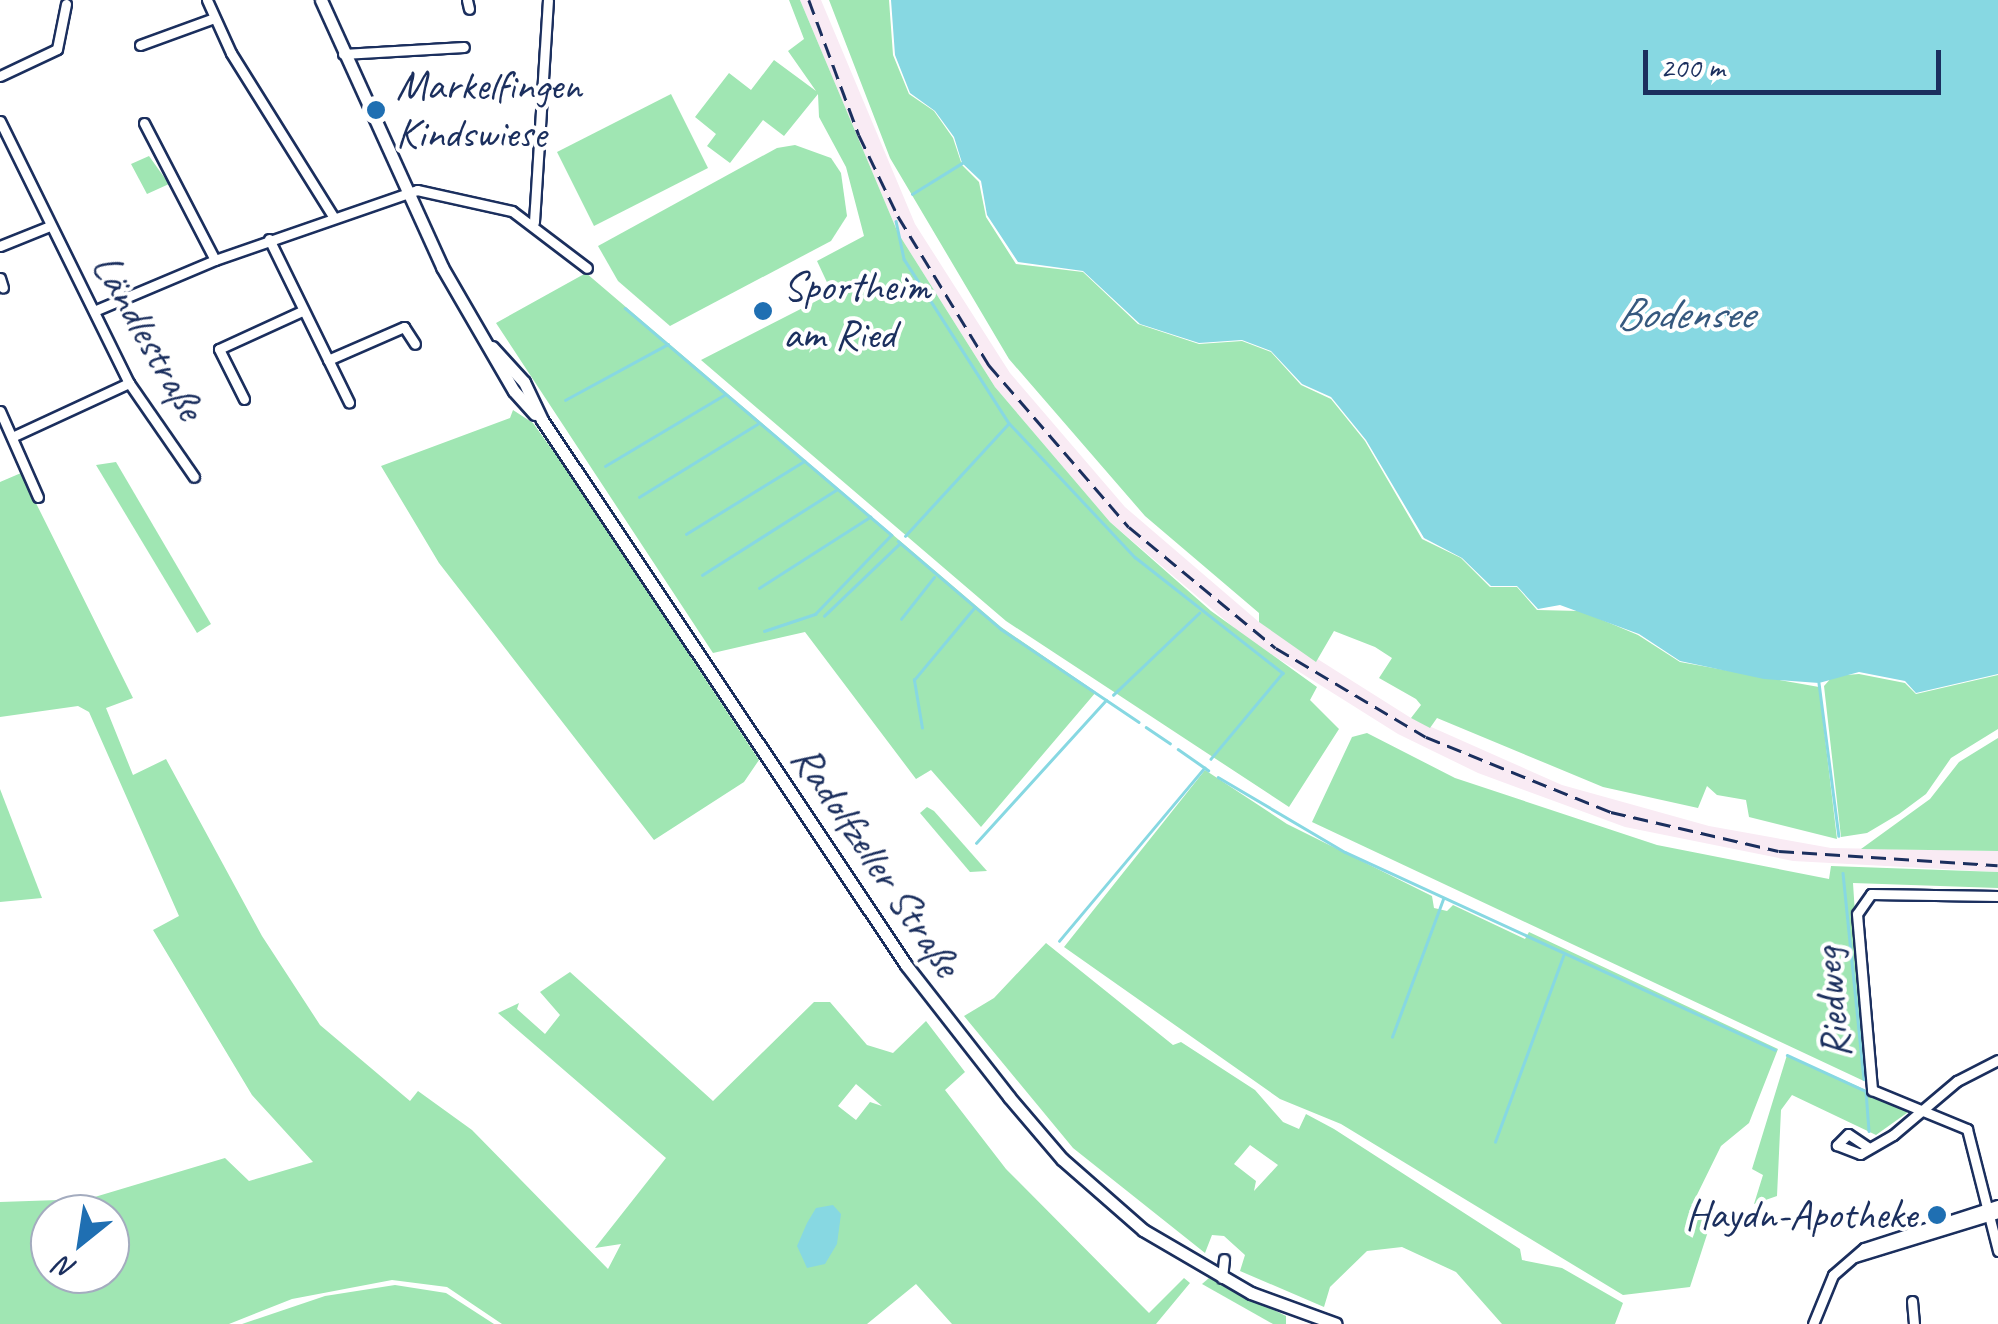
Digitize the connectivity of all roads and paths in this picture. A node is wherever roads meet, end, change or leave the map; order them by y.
1 (206, 0) edge
2 (321, 0) edge
3 (548, 0) edge
4 (66, 4) dead end
5 (214, 18) junction
6 (140, 44) dead end
7 (464, 47) dead end
8 (343, 54) junction
9 (0, 76) edge
10 (144, 123) dead end
11 (1, 125) edge
12 (407, 193) junction
13 (333, 216) junction
14 (534, 222) junction
15 (50, 226) junction
16 (270, 239) junction
17 (0, 246) edge
18 (215, 260) junction
19 (587, 268) dead end
20 (302, 311) junction
21 (94, 312) junction
22 (415, 344) dead end
23 (328, 360) junction
24 (129, 384) junction
25 (244, 399) dead end
26 (349, 402) dead end
27 (0, 411) edge
28 (12, 438) junction
29 (194, 478) dead end
30 (38, 497) dead end
31 (1998, 896) edge
32 (1998, 1060) edge
33 (1924, 1109) junction
34 (1870, 1148) dead end
35 (1994, 1210) edge
36 (1998, 1251) edge
37 (1224, 1259) dead end
38 (1222, 1278) junction
39 (1912, 1302) dead end
40 (1336, 1324) edge
41 (1814, 1324) edge
42 (1914, 1324) edge

1 - 5 street
2 - 8 street, Radolfzeller Straße
3 - 14 street
4 - 9 street
5 - 6 street
5 - 13 street
7 - 8 street
8 - 12 street, Radolfzeller Straße
10 - 18 street
11 - 15 street, Ländlestraße
12 - 13 street
12 - 14 street
12 - 38 street, Radolfzeller Straße
13 - 16 street
14 - 19 street
15 - 17 street, Ländlestraße
15 - 21 street, Ländlestraße
16 - 18 street
16 - 20 street
18 - 21 street
20 - 23 street
20 - 25 street
21 - 24 street, Ländlestraße
22 - 23 street
23 - 26 street
24 - 28 street
24 - 29 street, Ländlestraße
27 - 28 street
28 - 30 street
31 - 33 street, Riedweg
32 - 33 street
33 - 34 street
33 - 35 street, Riedweg
35 - 36 street
35 - 41 street
37 - 38 street
38 - 40 street, Radolfzeller Straße
39 - 42 street

